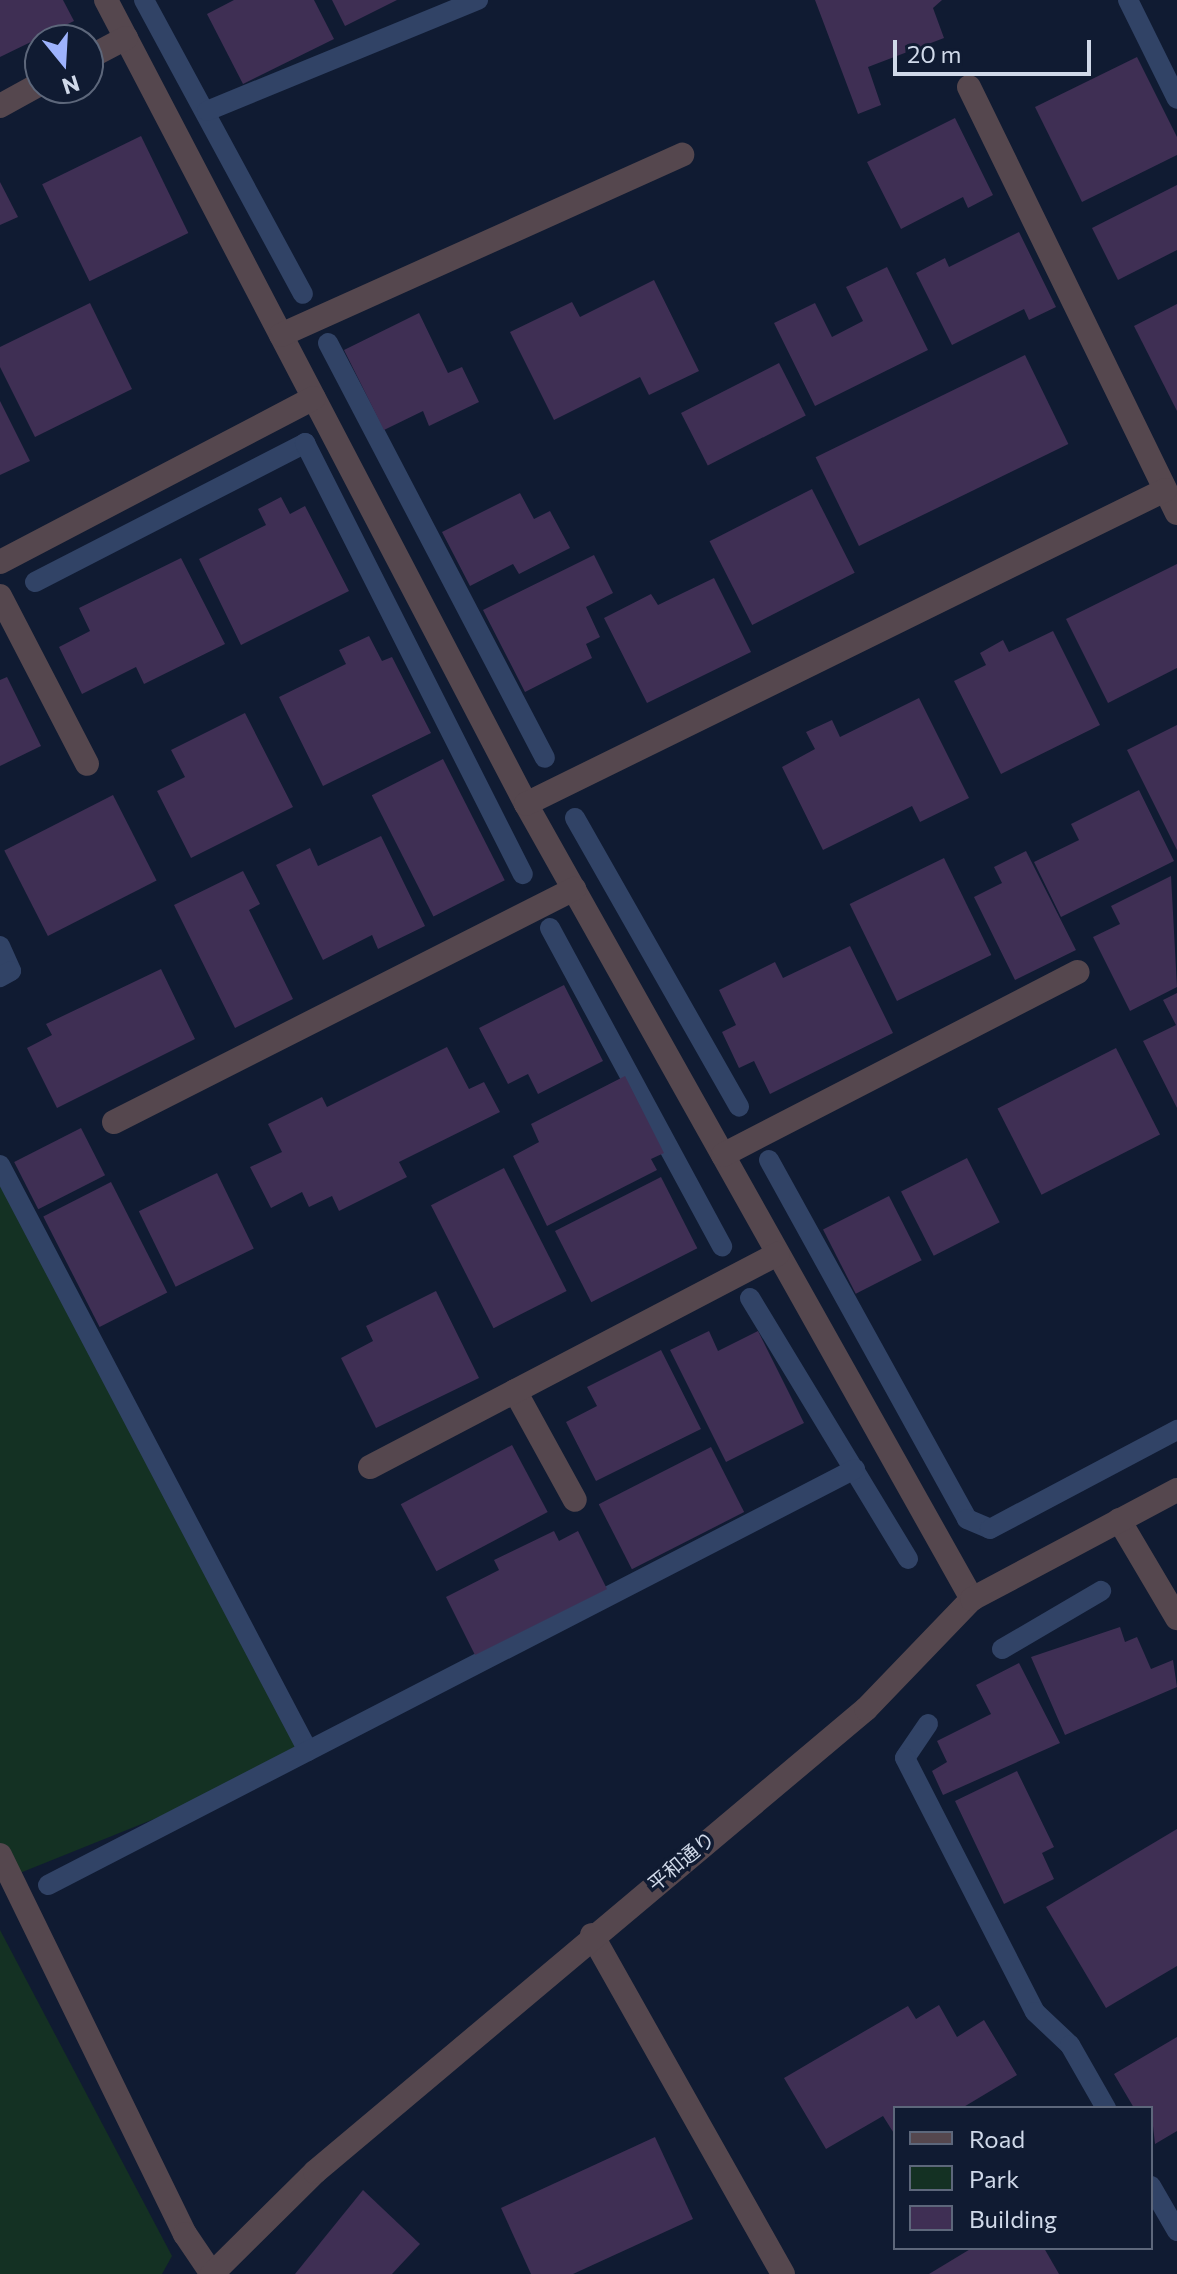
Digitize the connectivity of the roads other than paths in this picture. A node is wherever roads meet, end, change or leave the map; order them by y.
1 (106, 0) edge
2 (126, 38) junction
3 (104, 50) edge
4 (969, 87) dead end
5 (24, 93) edge
6 (0, 106) edge
7 (682, 155) dead end
8 (281, 335) junction
9 (314, 398) junction
10 (1165, 490) junction
11 (1177, 513) edge
12 (0, 562) edge
13 (0, 596) edge
14 (87, 764) dead end
15 (526, 804) junction
16 (574, 889) junction
17 (1078, 972) dead end
18 (114, 1122) dead end
19 (723, 1155) junction
20 (778, 1254) junction
21 (515, 1391) junction
22 (370, 1467) dead end
23 (1177, 1490) edge
24 (575, 1500) dead end
25 (1119, 1520) junction
26 (972, 1599) junction
27 (1177, 1618) edge
28 (0, 1855) edge
29 (592, 1935) junction
30 (212, 2274) edge
31 (783, 2274) edge

1 - 2 street
2 - 3 street
2 - 8 street
4 - 10 street
5 - 6 street
7 - 8 street
8 - 9 street
9 - 12 street
9 - 15 street
10 - 11 street
10 - 15 street
13 - 14 street
15 - 16 street
16 - 18 street
16 - 19 street
17 - 19 street
19 - 20 street
20 - 21 street
20 - 26 street
21 - 22 street
21 - 24 street
23 - 25 street, 平和通り
25 - 26 street, 平和通り
25 - 27 street
26 - 29 street, 平和通り
28 - 30 street
29 - 30 street, 平和通り
29 - 31 street

